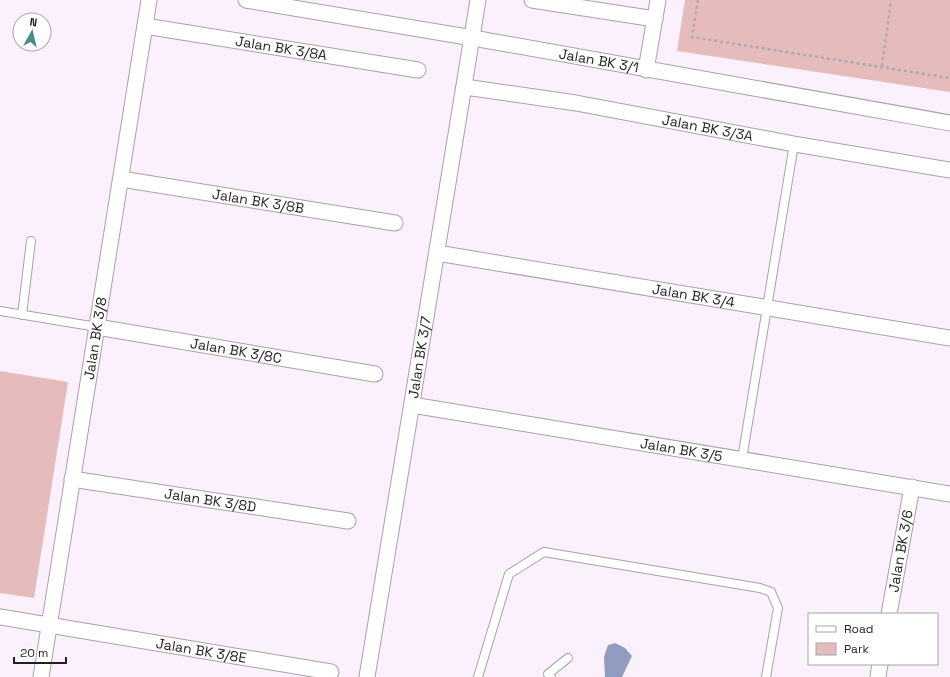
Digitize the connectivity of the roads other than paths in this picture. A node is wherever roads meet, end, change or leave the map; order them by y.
1 (149, 0) edge
2 (246, 0) edge
3 (478, 0) edge
4 (532, 0) edge
5 (658, 0) edge
6 (270, 2) edge
7 (571, 3) edge
8 (655, 19) junction
9 (145, 26) junction
10 (473, 38) junction
11 (418, 70) dead end
12 (646, 70) junction
13 (465, 87) junction
14 (950, 123) edge
15 (794, 144) junction
16 (950, 170) edge
17 (121, 179) junction
18 (395, 223) dead end
19 (31, 240) dead end
20 (438, 253) junction
21 (767, 307) junction
22 (0, 311) edge
23 (22, 315) junction
24 (97, 327) junction
25 (950, 338) edge
26 (375, 374) dead end
27 (412, 405) junction
28 (742, 459) junction
29 (72, 479) junction
30 (912, 487) junction
31 (950, 494) edge
32 (348, 520) dead end
33 (889, 613) edge
34 (0, 617) edge
35 (49, 625) junction
36 (568, 658) dead end
37 (880, 665) edge
38 (331, 672) dead end
39 (41, 677) edge
40 (367, 677) edge
41 (478, 677) edge
42 (551, 677) edge
43 (766, 677) edge
44 (878, 677) edge

1 - 9 street, Jalan BK 3/8
2 - 6 street, Jalan BK 3/1
3 - 10 street, Jalan BK 3/7
4 - 7 street
5 - 8 street
6 - 10 street, Jalan BK 3/1
7 - 8 street
8 - 12 street
9 - 11 street, Jalan BK 3/8A
9 - 17 street, Jalan BK 3/8
10 - 12 street, Jalan BK 3/1
10 - 13 street, Jalan BK 3/7
12 - 14 street, Jalan BK 3/1
13 - 15 street, Jalan BK 3/3A
13 - 20 street, Jalan BK 3/7
15 - 16 street, Jalan BK 3/3A
15 - 21 lane
17 - 18 street, Jalan BK 3/8B
17 - 24 street, Jalan BK 3/8
19 - 23 lane
20 - 21 street, Jalan BK 3/4
20 - 27 street, Jalan BK 3/7
21 - 25 street, Jalan BK 3/4
21 - 28 lane
22 - 23 lane
23 - 24 lane
24 - 26 street, Jalan BK 3/8C
24 - 29 street, Jalan BK 3/8
27 - 28 street, Jalan BK 3/5
27 - 40 street, Jalan BK 3/7
28 - 30 street, Jalan BK 3/5
29 - 32 street, Jalan BK 3/8D
29 - 35 street, Jalan BK 3/8
30 - 31 street, Jalan BK 3/5
30 - 33 street, Jalan BK 3/6
34 - 35 street, Jalan BK 3/8E
35 - 38 street, Jalan BK 3/8E
35 - 39 street, Jalan BK 3/8
36 - 42 lane
37 - 44 street
41 - 43 lane

